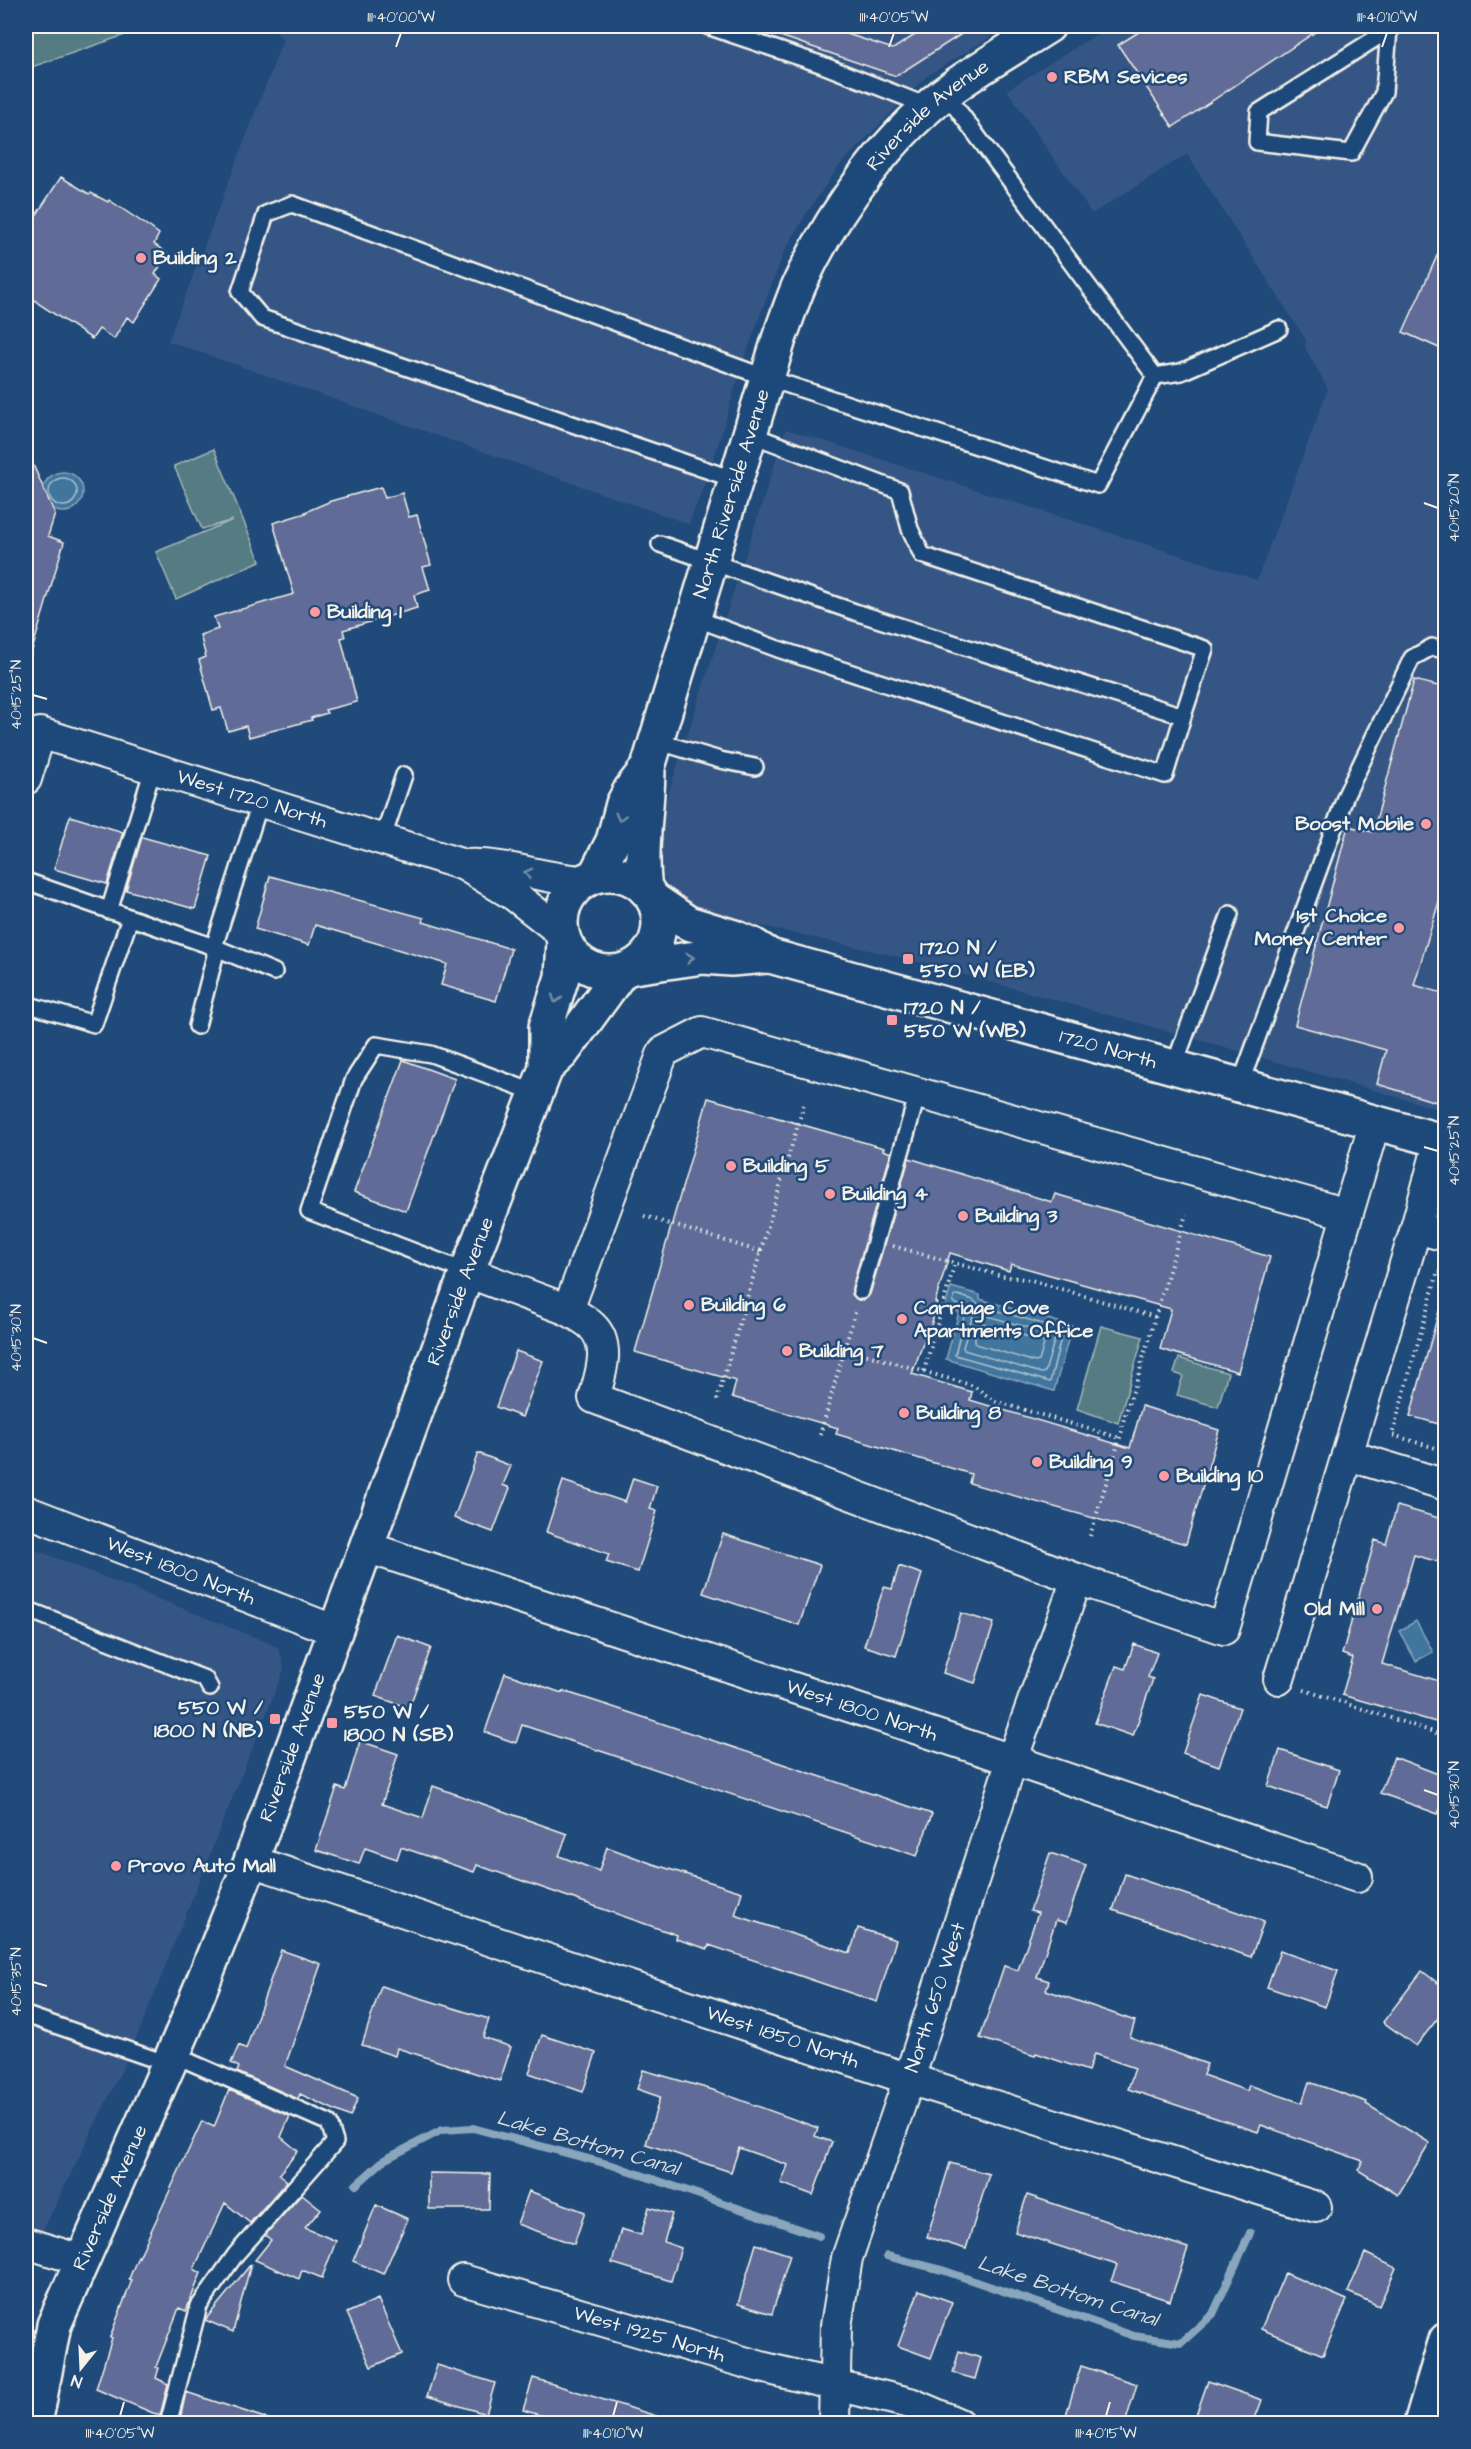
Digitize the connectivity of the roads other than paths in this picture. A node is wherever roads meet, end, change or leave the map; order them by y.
1 (707, 26) edge
2 (1048, 26) edge
3 (1392, 27) edge
4 (938, 101) junction
5 (830, 227) joint
6 (1279, 329) dead end
7 (1155, 375) junction
8 (767, 378) junction
9 (750, 434) junction
10 (736, 480) junction
11 (660, 544) dead end
12 (712, 562) junction
13 (695, 618) junction
14 (1446, 651) edge
15 (1183, 716) junction
16 (652, 754) junction
17 (755, 767) dead end
18 (153, 769) junction
19 (26, 773) edge
20 (404, 775) dead end
21 (260, 803) junction
22 (382, 840) junction
23 (464, 865) junction
24 (591, 878) junction
25 (26, 881) edge
26 (649, 894) junction
27 (109, 911) junction
28 (1230, 914) dead end
29 (130, 918) junction
30 (563, 937) junction
31 (214, 947) junction
32 (770, 956) junction
33 (627, 969) junction
34 (274, 972) dead end
35 (26, 1004) edge
36 (197, 1026) dead end
37 (1174, 1066) junction
38 (541, 1081) junction
39 (1240, 1085) junction
40 (918, 1093) junction
41 (1375, 1122) junction
42 (1443, 1141) edge
43 (1347, 1214) junction
44 (1416, 1228) junction
45 (1446, 1236) edge
46 (467, 1272) junction
47 (861, 1291) road end
48 (568, 1310) junction
49 (1347, 1455) junction
50 (1446, 1485) edge
51 (26, 1511) edge
52 (366, 1547) junction
53 (1077, 1579) junction
54 (26, 1610) edge
55 (336, 1631) junction
56 (1279, 1679) road end
57 (210, 1688) dead end
58 (1012, 1760) junction
59 (251, 1861) junction
60 (1357, 1877) dead end
61 (26, 2014) edge
62 (170, 2059) junction
63 (909, 2079) junction
64 (1316, 2207) dead end
65 (26, 2243) edge
66 (81, 2260) junction
67 (463, 2280) dead end
68 (1446, 2340) edge
69 (835, 2384) junction
70 (35, 2424) edge
71 (168, 2424) edge
72 (834, 2424) edge
73 (959, 2424) edge
74 (1421, 2424) edge

1 - 4 lane
2 - 4 street, Riverside Avenue
3 - 3 lane
4 - 5 street, Riverside Avenue
4 - 7 lane
5 - 8 street, North Riverside Avenue
6 - 7 lane
7 - 8 lane
8 - 9 street, North Riverside Avenue
8 - 10 lane
9 - 10 street, North Riverside Avenue
9 - 15 lane
10 - 12 street, North Riverside Avenue
11 - 12 lane
12 - 13 street, North Riverside Avenue
12 - 15 lane
13 - 15 lane
13 - 16 street, North Riverside Avenue
14 - 39 lane
16 - 17 lane
16 -> 24 street, North Riverside Avenue
16 - 26 street, North Riverside Avenue
18 - 19 street, West 1720 North
18 - 21 street, West 1720 North
18 - 27 lane
20 - 22 lane
21 - 22 street, West 1720 North
21 - 31 lane
22 - 23 street, West 1720 North
24 -> 23 street, West 1720 North
23 - 30 street, West 1720 North
24 - 26 street
24 - 30 street
25 - 27 lane
26 - 32 street, 1720 North
26 - 33 street
27 - 29 lane
28 - 37 lane
29 - 31 lane
29 - 35 lane
30 - 33 street
30 -> 38 street, Riverside Avenue
31 - 34 lane
31 - 36 lane
33 -> 32 street, 1720 North
32 - 37 street, 1720 North
33 - 38 street, Riverside Avenue
37 - 39 street, 1720 North
38 - 46 street, Riverside Avenue
38 - 46 lane
39 - 41 street, 1720 North
40 - 43 street
40 - 47 lane
40 - 48 street
41 - 42 street, 1720 North
41 - 43 street
42 - 44 street
43 - 53 street
44 - 45 street
44 - 49 street
46 - 48 street
46 - 52 street, Riverside Avenue
48 - 53 street
49 - 50 street
49 - 56 street
51 - 55 street, West 1800 North
52 - 55 street, Riverside Avenue
52 - 58 street, West 1800 North
53 - 58 street, North 650 West
54 - 57 lane
55 - 59 street, Riverside Avenue
58 - 60 street, West 1800 North
58 - 63 street, North 650 West
59 - 62 street, Riverside Avenue
59 - 63 street, West 1850 North
61 - 62 lane
62 - 66 street, Riverside Avenue
62 - 71 lane
63 - 64 street, West 1850 North
63 - 69 street, North 650 West
65 - 66 street
66 - 70 street, Riverside Avenue
67 - 69 street, West 1925 North
68 - 74 street
69 - 72 street, North 650 West
69 - 73 street, West 1925 North

